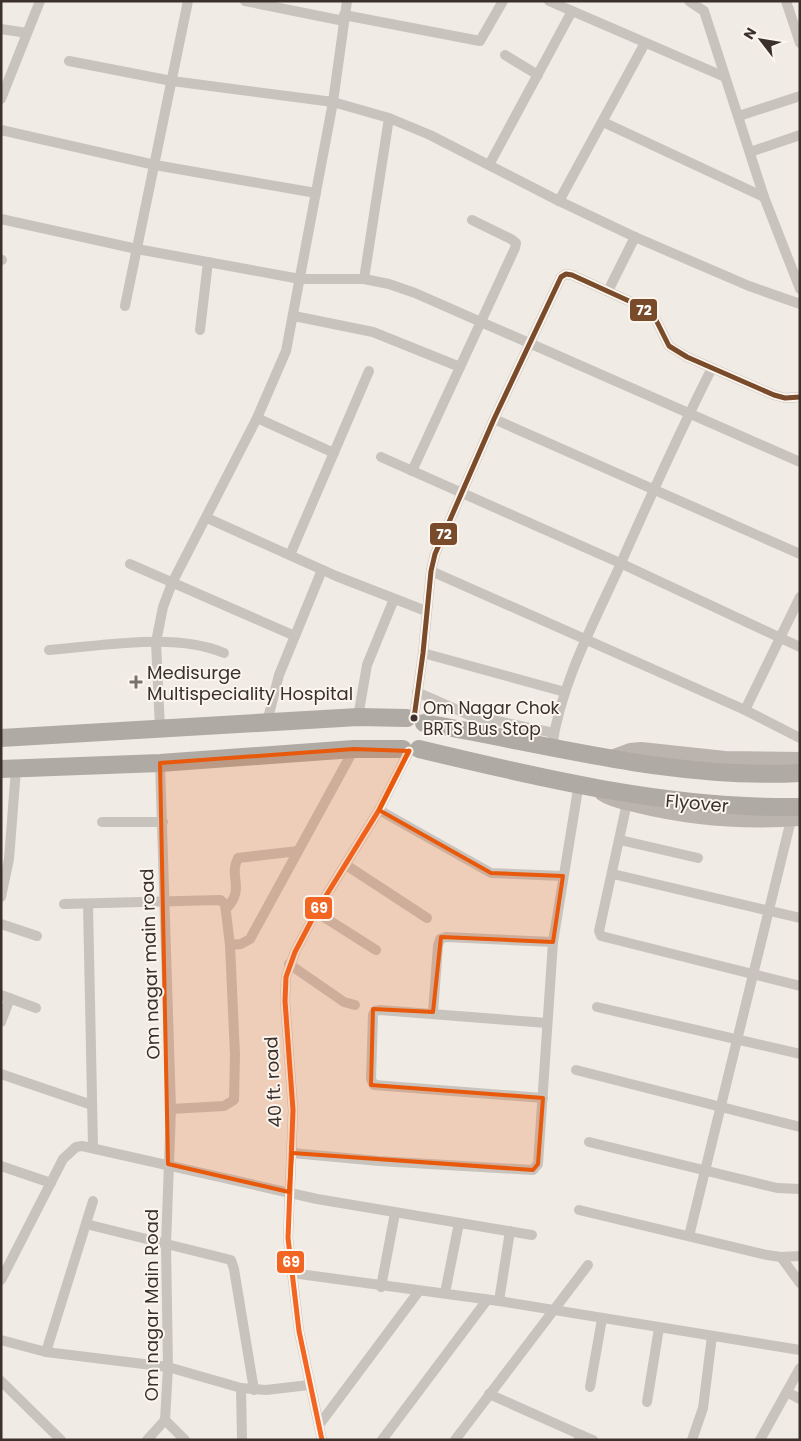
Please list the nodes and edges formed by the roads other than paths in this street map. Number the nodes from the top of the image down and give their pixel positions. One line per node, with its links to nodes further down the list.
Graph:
1 (40, 1): 13 (street)
2 (188, 1): 20 (street)
3 (245, 1): 11 (street)
4 (347, 1): 11 (street)
5 (503, 1): 11 (street)
6 (549, 1): 10 (street)
7 (689, 1): 9 (street)
8 (786, 1): 15 (street)
9 (701, 4): 19 (street)
10 (572, 11): 14 (street); 18 (street)
11 (344, 18): 23 (street)
12 (1, 29): 13 (street)
13 (27, 33): 22 (street)
14 (645, 43): 19 (street); 26 (street)
15 (800, 43)
16 (504, 55): 18 (street)
17 (69, 61): 20 (street)
18 (538, 75): 31 (street)
19 (725, 77): 24 (street)
20 (172, 81): 23 (street); 30 (street)
21 (800, 96): 24 (street)
22 (1, 99)
23 (333, 102): 25 (street); 32 (street)
24 (739, 116): 29 (street)
25 (389, 118): 31 (street); 41 (street)
26 (603, 122): 33 (street); 34 (street)
27 (1, 130): 30 (street)
28 (800, 135): 29 (street)
29 (750, 152): 33 (street)
30 (155, 165): 32 (street); 38 (street)
31 (489, 165): 34 (street)
32 (316, 193): 40 (street)
33 (764, 197): 42 (street)
34 (559, 201): 37 (street)
35 (1, 220): 38 (street)
36 (472, 220): 47 (street)
37 (635, 237): 43 (street); 44 (street)
38 (137, 250): 39 (street); 45 (street)
39 (208, 262): 40 (street); 48 (street)
40 (300, 279): 41 (street); 46 (street)
41 (364, 279): 47 (street)
42 (800, 289)
43 (608, 291): 49 (street); 51 (street)
44 (800, 304)
45 (125, 306)
46 (294, 316): 50 (street); 55 (street)
47 (481, 322): 49 (street); 50 (street)
48 (200, 330)
49 (529, 345): 54 (street); 56 (street)
50 (460, 367): 60 (street)
51 (712, 368): 53 (street); 54 (street)
52 (369, 371): 57 (street)
53 (800, 397)
54 (688, 414): 59 (street); 61 (street)
55 (257, 418): 57 (street); 63 (street)
56 (494, 419): 61 (street); 62 (street)
57 (334, 453): 65 (street)
58 (381, 457): 60 (street)
59 (800, 462)
60 (412, 471): 62 (street)
61 (653, 489): 64 (street); 66 (street)
62 (462, 493): 66 (street); 69 (street)
63 (207, 518): 65 (street); 70 (street)
64 (800, 554)
65 (290, 555): 68 (street)
66 (620, 563): 75 (street); 76 (street)
67 (130, 564): 70 (street)
68 (322, 570): 72 (street); 74 (street)
69 (431, 571): 73 (street); 76 (street)
70 (172, 583): 74 (street); 77 (street)
71 (800, 597): 75 (street)
72 (394, 599): 73 (street); 85 (street)
73 (426, 611): 81 (street)
74 (294, 636): 87 (street)
75 (780, 637): 78 (street); 84 (street)
76 (586, 640): 83 (street); 84 (street)
77 (156, 642): 79 (street); 80 (street); 88 (street)
78 (800, 646)
79 (49, 650)
80 (224, 653)
81 (423, 653): 82 (street); 83 (street)
82 (418, 692): 86 (street); 91 (street)
83 (565, 692): 91 (street)
84 (745, 710): 90 (street)
85 (358, 717): 86 (highway, Flyover); 87 (highway, Flyover)
86 (415, 720): 91 (highway, Flyover); 93 (highway); 93 (highway)
87 (267, 722): 88 (highway, Flyover)
88 (160, 729): 89 (highway, Flyover)
89 (1, 738)
90 (800, 738)
91 (553, 740): 94 (highway, Flyover)
92 (354, 749): 93 (highway, Flyover); 96 (highway, Flyover); 106 (street)
93 (411, 750): 99 (highway, Flyover); 101 (street, 40 ft. road)
94 (611, 757): 95 (main road); 98 (highway, Flyover)
95 (800, 759)
96 (160, 763): 97 (highway, Flyover); 104 (street, Om nagar main road)
97 (8, 769): 111 (street)
98 (800, 774)
99 (587, 785): 100 (main road); 102 (highway, Flyover); 110 (street)
100 (628, 803): 102 (main road); 105 (street)
101 (378, 810): 108 (street, 40 ft. road); 110 (street)
102 (797, 815): 117 (street)
103 (102, 822): 104 (street)
104 (163, 822): 113 (street, Om nagar main road)
105 (620, 840): 107 (street); 109 (street)
106 (298, 851): 116 (street); 124 (street)
107 (698, 858)
108 (346, 866): 118 (street, 40 ft. road); 119 (street)
109 (613, 874): 117 (street); 127 (street)
110 (563, 876): 123 (street)
111 (4, 877): 112 (street)
112 (1, 897)
113 (165, 902): 115 (street); 116 (street); 143 (street, Om nagar main road)
114 (64, 904): 115 (street)
115 (88, 904): 141 (street)
116 (226, 909): 124 (street)
117 (770, 910): 120 (street); 127 (street)
118 (316, 912): 125 (street); 126 (street, 40 ft. road)
119 (427, 918)
120 (800, 918)
121 (1, 924): 122 (street)
122 (37, 936)
123 (553, 942): 133 (street); 135 (street)
124 (230, 945): 143 (street)
125 (376, 950)
126 (289, 964): 130 (street); 147 (street, 40 ft. road)
127 (754, 975): 128 (street); 136 (street)
128 (800, 986)
129 (6, 997): 132 (street); 134 (street)
130 (355, 1005)
131 (597, 1007): 136 (street)
132 (36, 1008)
133 (433, 1012): 135 (street); 140 (street)
134 (1, 1022)
135 (547, 1023): 140 (street)
136 (738, 1040): 137 (street); 142 (street)
137 (800, 1054)
138 (576, 1070): 142 (street)
139 (1, 1074): 141 (street)
140 (543, 1098): 147 (street)
141 (92, 1105): 146 (street)
142 (721, 1107): 144 (street); 150 (street)
143 (171, 1109): 148 (street, Om nagar main road)
144 (800, 1127)
145 (589, 1142): 150 (street)
146 (93, 1147): 148 (street); 151 (street)
147 (292, 1153): 153 (street, 40 ft. road)
148 (168, 1164): 153 (street); 162 (street, Om nagar Main Road)
149 (1, 1166): 151 (street)
150 (706, 1169): 152 (street); 161 (street)
151 (51, 1183): 167 (street)
152 (800, 1189)
153 (289, 1192): 156 (street); 166 (street, 40 ft. road)
154 (93, 1201): 158 (street)
155 (580, 1210): 161 (street)
156 (395, 1213): 157 (street); 169 (street)
157 (459, 1223): 159 (street); 171 (street)
158 (86, 1224): 162 (street); 180 (street)
159 (510, 1231): 160 (street); 173 (street)
160 (532, 1235)
161 (689, 1236): 164 (street)
162 (166, 1244): 181 (street, Om nagar Main Road); 187 (street)
163 (800, 1256): 164 (street)
164 (780, 1257): 168 (street)
165 (588, 1265): 174 (street)
166 (292, 1274): 169 (street); 184 (street, 40 ft. road)
167 (1, 1280)
168 (800, 1283)
169 (381, 1287): 170 (street)
170 (419, 1292): 171 (street); 193 (street)
171 (445, 1293): 172 (street)
172 (487, 1300): 173 (street); 200 (street)
173 (499, 1301): 174 (street)
174 (554, 1310): 175 (street); 189 (street)
175 (602, 1319): 176 (street); 185 (street)
176 (659, 1328): 177 (street); 191 (street)
177 (712, 1336): 179 (street); 203 (street)
178 (1, 1340): 180 (street)
179 (800, 1350)
180 (46, 1352): 181 (street)
181 (168, 1367): 186 (street); 192 (street, Om nagar Main Road)
182 (800, 1368): 188 (street)
183 (1, 1381): 195 (street)
184 (309, 1385): 187 (street); 193 (street, 40 ft. road)
185 (590, 1387)
186 (241, 1388): 187 (street); 198 (street)
187 (254, 1390)
188 (787, 1392): 190 (street); 204 (street)
189 (490, 1394): 194 (street); 201 (street)
190 (800, 1399)
191 (647, 1402)
192 (165, 1420): 196 (street, Om nagar Main Road); 197 (street)
193 (321, 1433): 199 (street)
194 (580, 1437): 202 (street)
195 (61, 1440)
196 (147, 1440)
197 (185, 1440)
198 (242, 1440)
199 (330, 1440)
200 (382, 1440)
201 (455, 1440)
202 (592, 1440)
203 (692, 1440)
204 (760, 1440)

